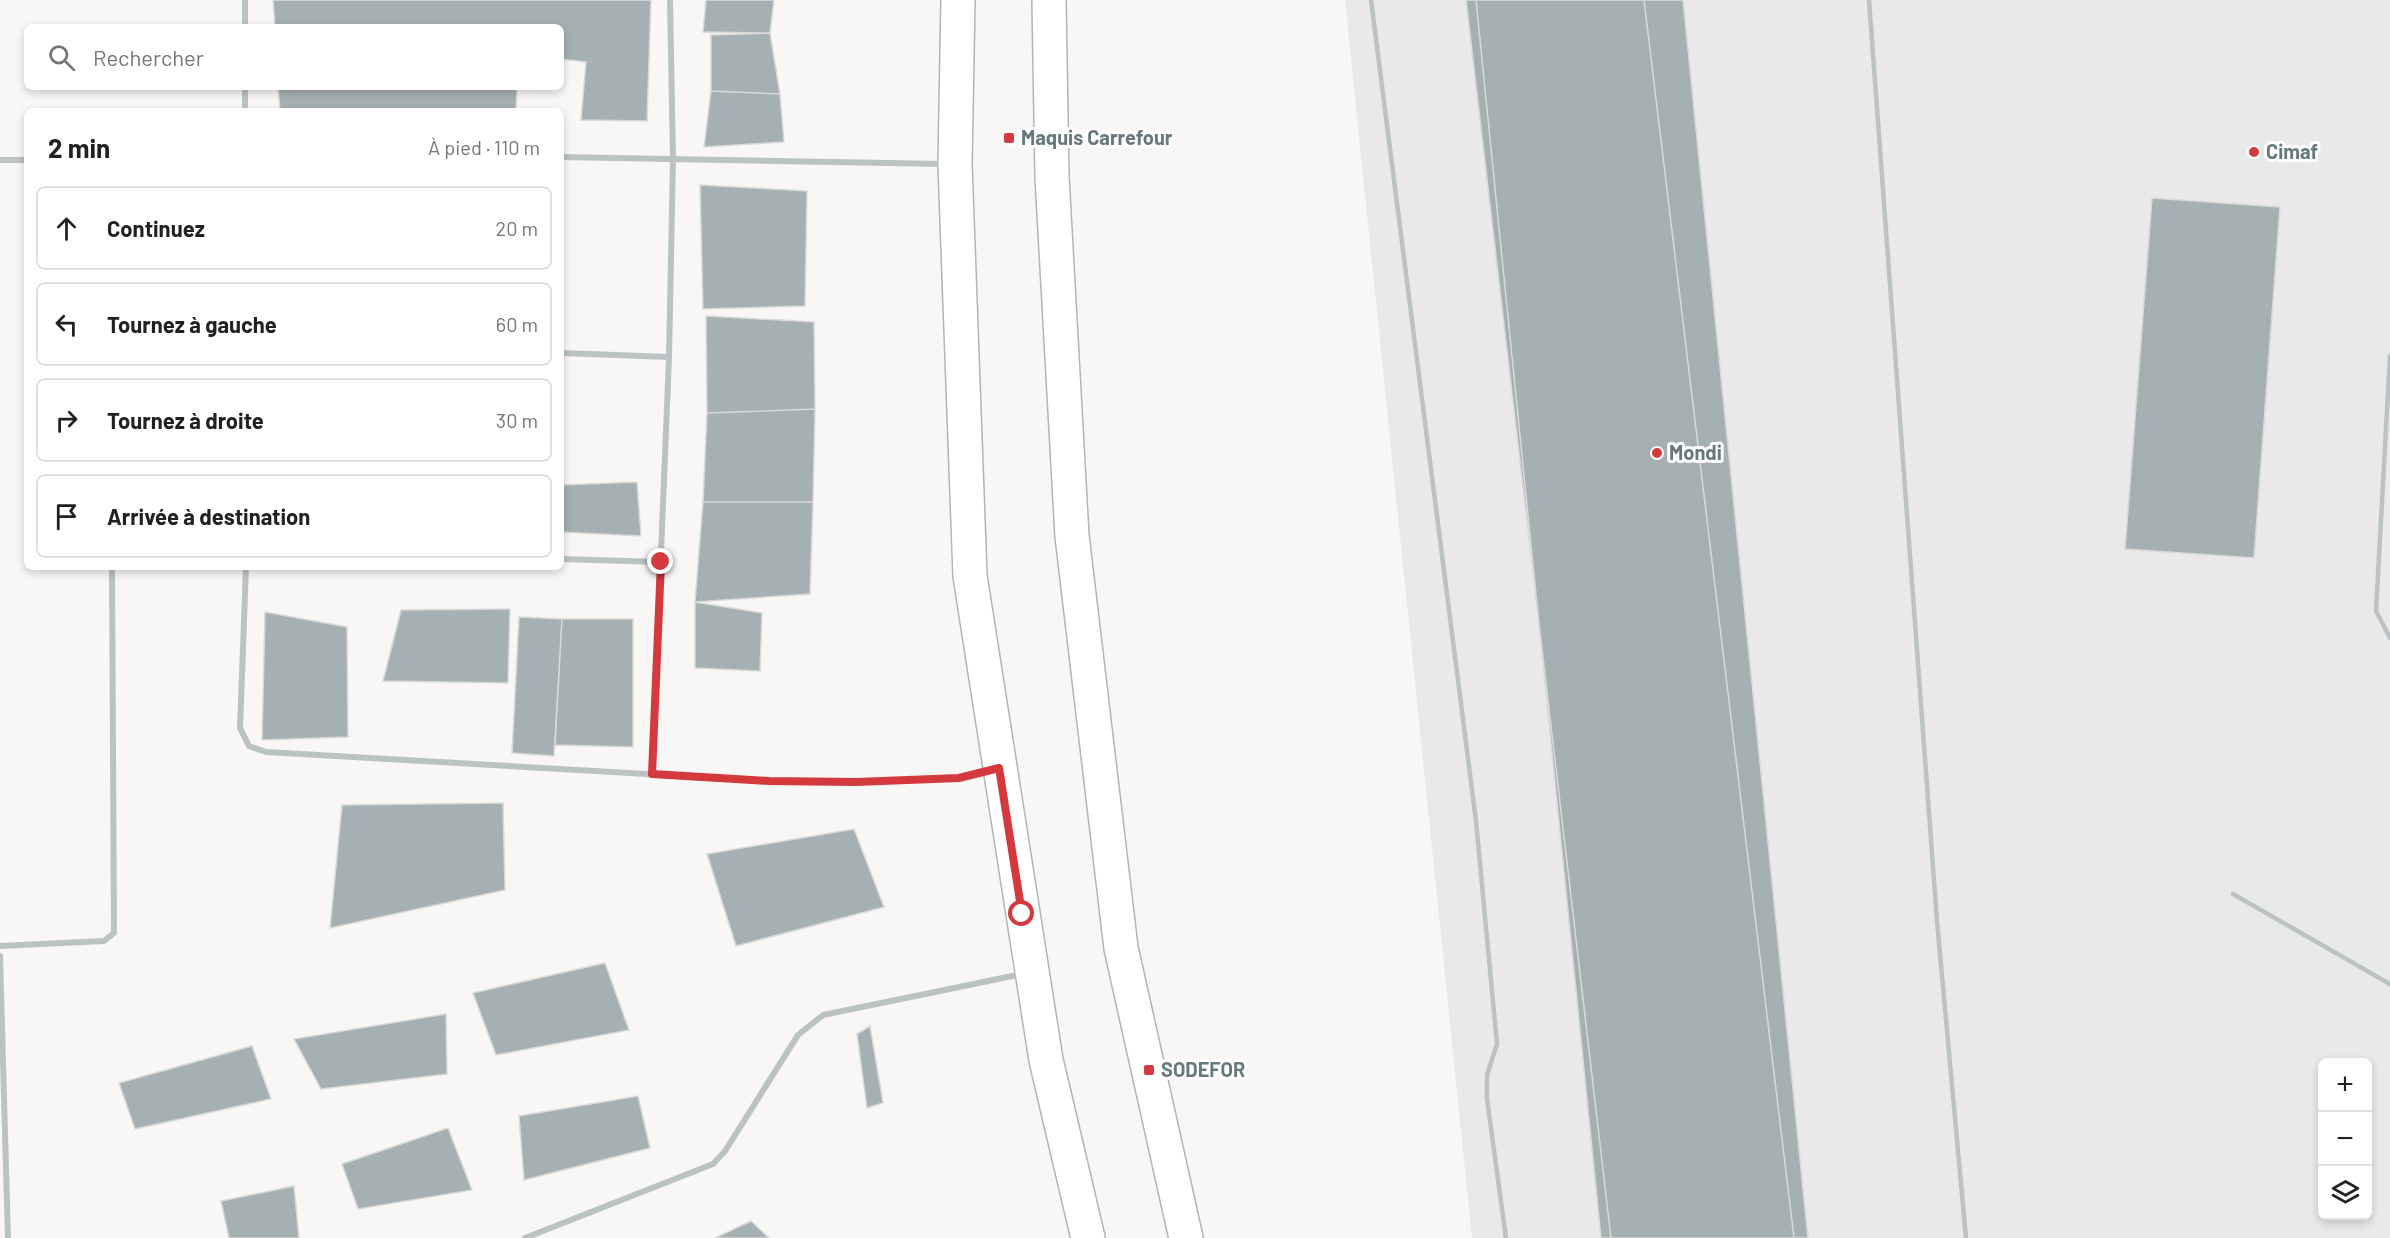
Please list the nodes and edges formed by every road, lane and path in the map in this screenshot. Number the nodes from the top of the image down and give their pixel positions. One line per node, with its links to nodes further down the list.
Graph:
1 (245, 0): 7 (street)
2 (670, 0): 11 (street)
3 (958, 0): 14 (main road)
4 (1049, 0): 33 (main road)
5 (1371, 0): 34 (lane)
6 (1869, 0): 35 (lane)
7 (245, 24)
8 (245, 90): 9 (street)
9 (245, 108)
10 (564, 157): 11 (street)
11 (674, 159): 14 (street); 17 (street)
12 (0, 160): 13 (street)
13 (24, 160)
14 (955, 164): 23 (main road)
15 (564, 353): 17 (street)
16 (2390, 356): 22 (lane)
17 (669, 357): 19 (street)
18 (564, 559): 19 (street)
19 (661, 562): 24 (street)
20 (112, 570): 26 (street)
21 (246, 570): 24 (street)
22 (2390, 638)
23 (999, 768): 24 (street); 28 (main road)
24 (652, 774)
25 (2233, 894): 29 (lane)
26 (0, 946)
27 (0, 956): 30 (street)
28 (1031, 972): 31 (street); 32 (main road)
29 (2390, 984)
30 (8, 1238)
31 (525, 1238)
32 (1088, 1238)
33 (1186, 1238)
34 (1506, 1238)
35 (1966, 1238)

